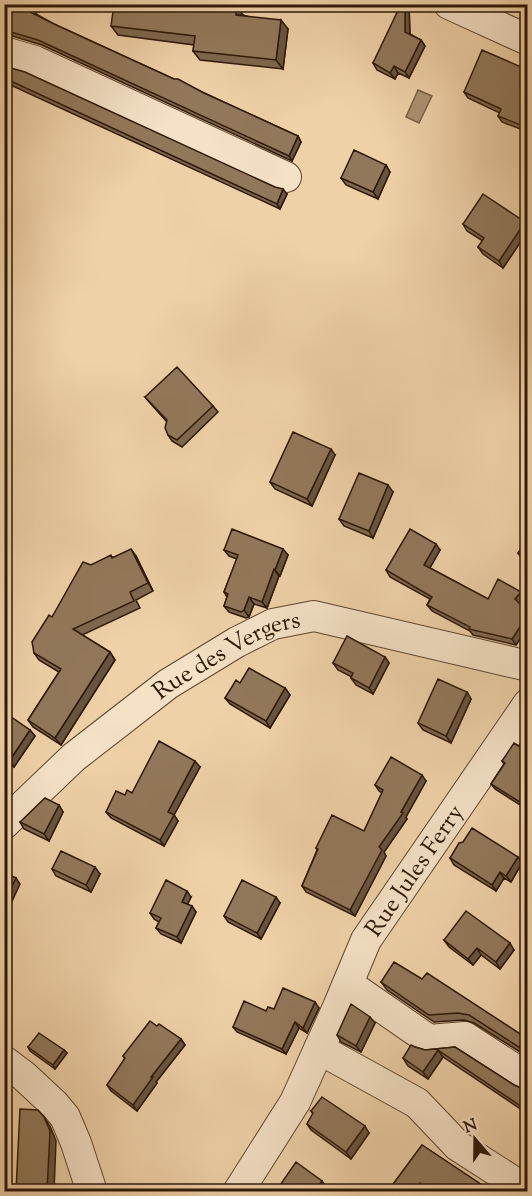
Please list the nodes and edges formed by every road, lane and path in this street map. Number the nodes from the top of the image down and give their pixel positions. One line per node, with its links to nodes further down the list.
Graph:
1 (449, 4): 2 (street)
2 (528, 40)
3 (4, 52): 4 (street)
4 (286, 177)
5 (528, 667): 7 (street, Rue des Vergers)
6 (528, 704): 8 (street, Rue Jules Ferry)
7 (4, 824)
8 (348, 984): 9 (street, Rue Jules Ferry); 11 (street)
9 (319, 1048): 13 (street, Rue Jules Ferry); 14 (street)
10 (4, 1061): 12 (street)
11 (528, 1077)
12 (92, 1191)
13 (238, 1191)
14 (528, 1191)

